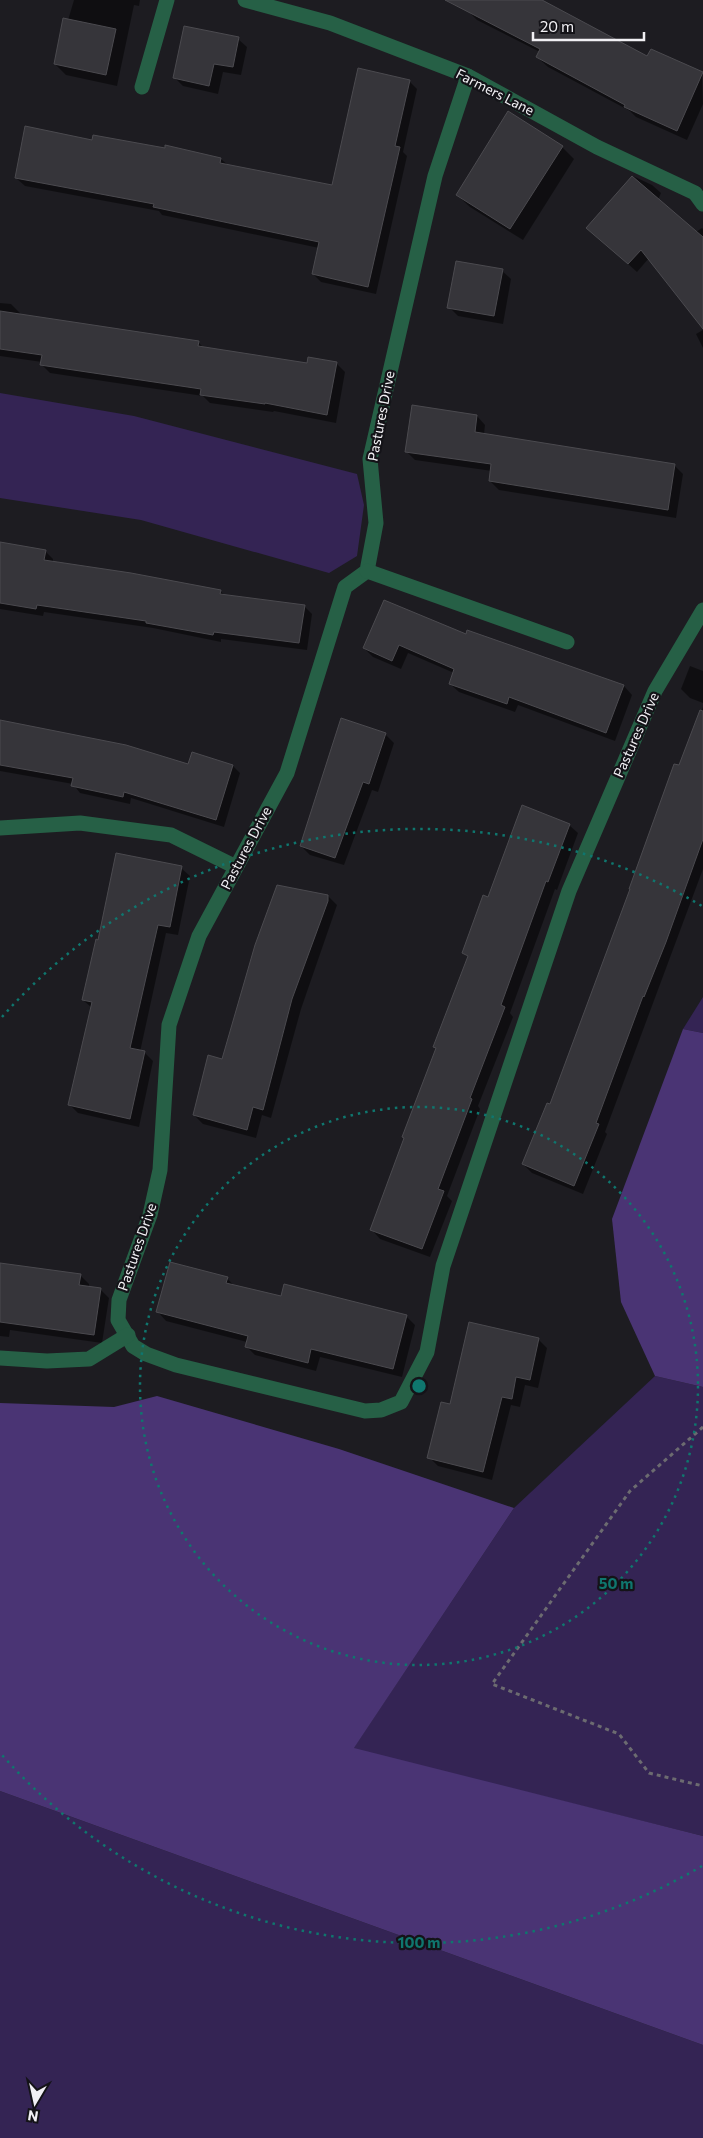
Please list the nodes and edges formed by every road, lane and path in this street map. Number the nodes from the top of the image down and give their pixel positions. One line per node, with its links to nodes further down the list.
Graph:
1 (167, 0): 4 (street)
2 (245, 0): 3 (street, Farmers Lane)
3 (468, 76): 5 (street, Farmers Lane); 6 (street, Pastures Drive)
4 (142, 87)
5 (703, 204)
6 (367, 570): 8 (street); 10 (street, Pastures Drive)
7 (703, 610): 11 (street, Pastures Drive)
8 (567, 642)
9 (0, 828): 10 (street)
10 (236, 867): 11 (street, Pastures Drive)
11 (128, 1335): 12 (street)
12 (0, 1358)
13 (703, 1427): 14 (path)
14 (703, 1786)

